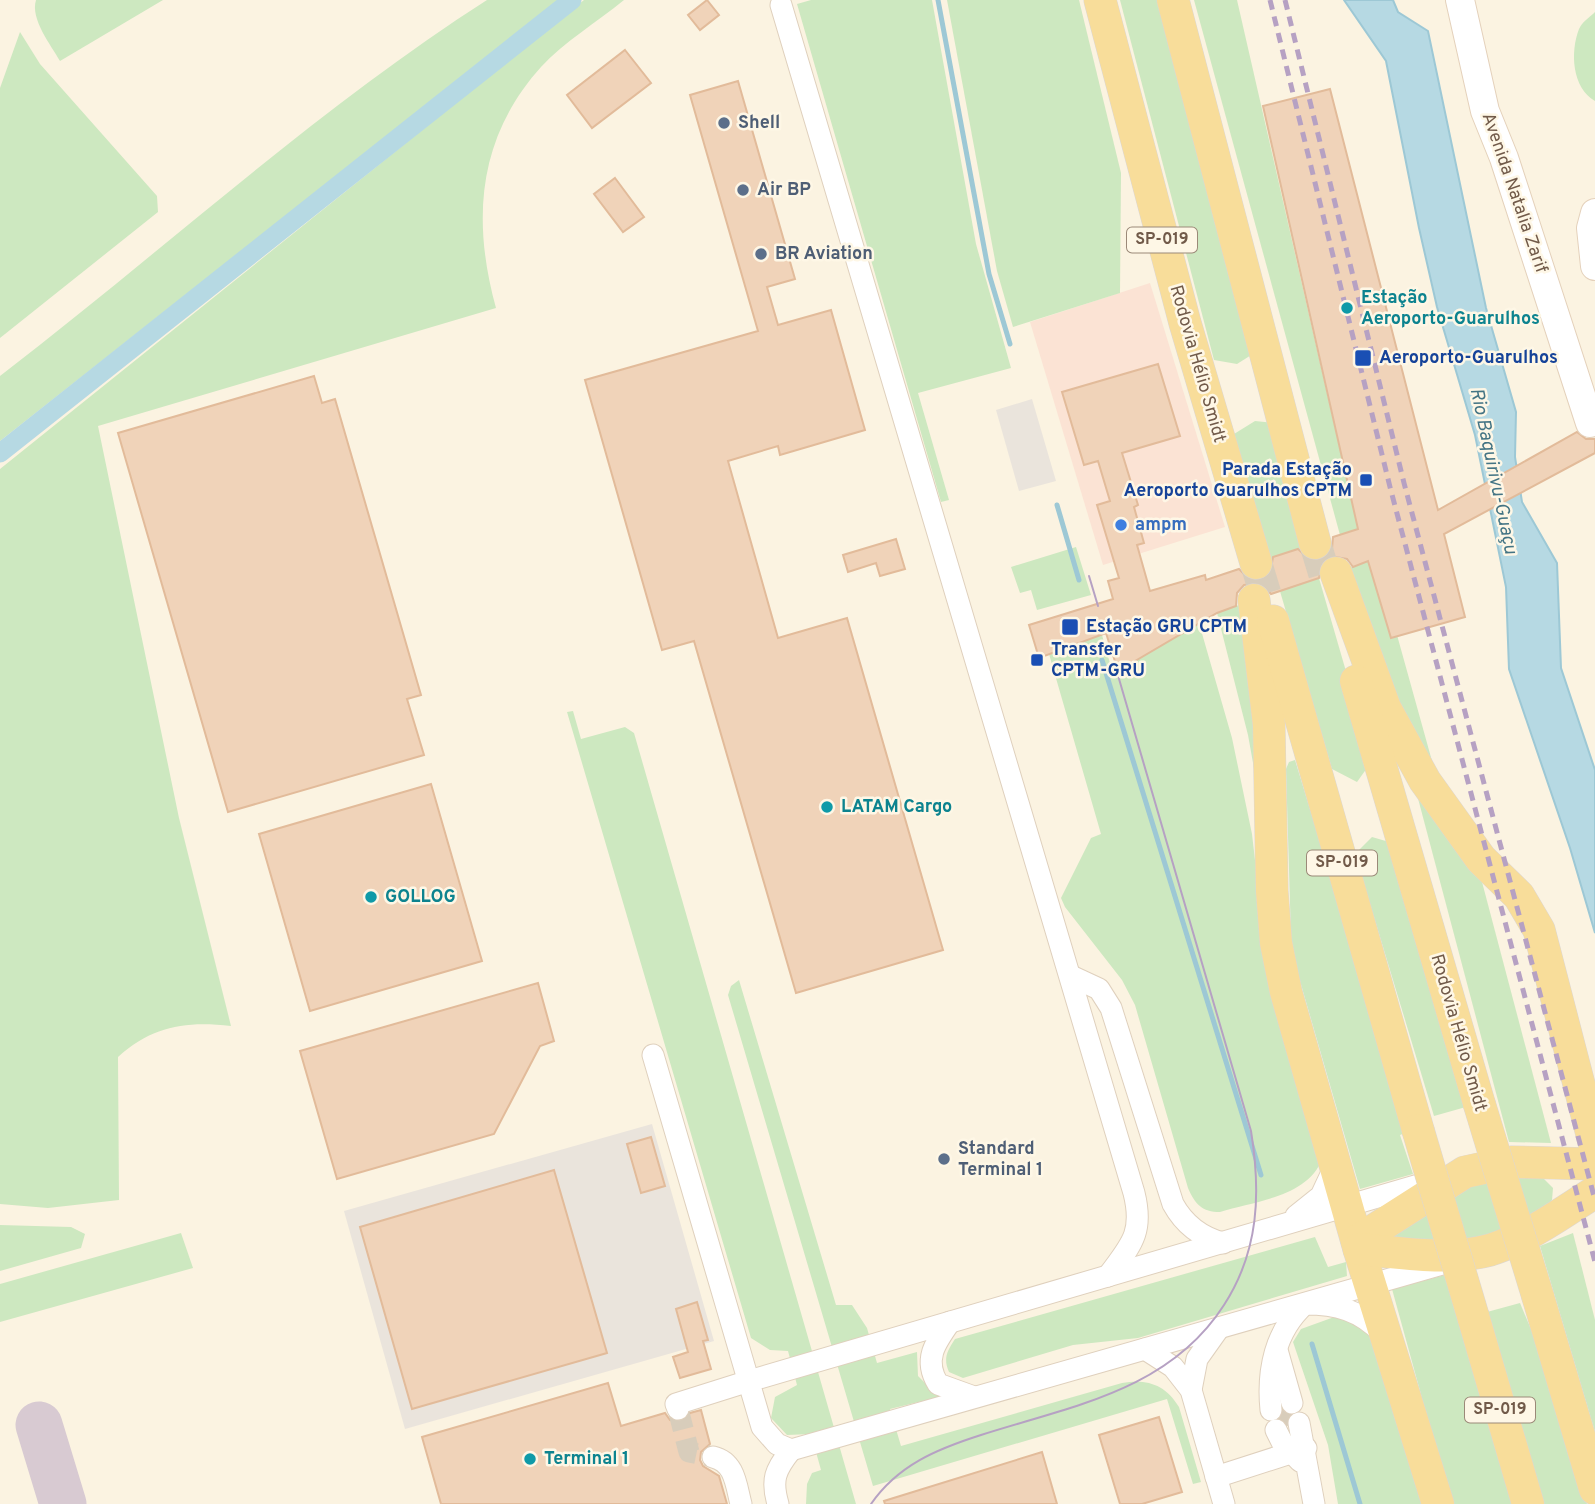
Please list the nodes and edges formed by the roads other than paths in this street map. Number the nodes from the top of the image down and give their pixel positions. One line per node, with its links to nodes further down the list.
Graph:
1 (1100, 0): 9 (main road, Rodovia Hélio Smidt / SP-019)
2 (1173, 0): 8 (main road)
3 (1460, 0): 7 (main road, Avenida Natalia Zarif)
4 (781, 5): 10 (street)
5 (1595, 213): 6 (main road)
6 (1595, 266)
7 (1590, 423)
8 (1320, 542)
9 (1250, 565)
10 (1071, 976): 19 (street); 22 (street)
11 (653, 1055): 29 (street)
12 (1595, 1146): 37 (main road, Rodovia Hélio Smidt, bridge)
13 (1595, 1164): 15 (main road)
14 (1335, 1166): 17 (main road); 18 (street); 43 (main road, SP-019, bridge)
15 (1465, 1172): 17 (street); 20 (main road)
16 (1595, 1192): 21 (main road)
17 (1346, 1205): 18 (street); 20 (main road)
18 (1279, 1226): 19 (street)
19 (1223, 1243): 22 (street)
20 (1358, 1245): 21 (main road); 23 (main road)
21 (1489, 1250): 23 (street)
22 (1108, 1276): 25 (street)
23 (1370, 1286): 24 (street); 27 (main road)
24 (1305, 1304): 26 (street); 27 (street); 34 (street)
25 (950, 1322): 29 (street); 31 (street)
26 (1219, 1328): 28 (street); 30 (street)
27 (1385, 1335): 42 (main road)
28 (1145, 1349): 30 (street); 31 (street)
29 (749, 1381): 32 (street); 33 (street)
30 (1191, 1390): 36 (street)
31 (974, 1397): 33 (street)
32 (677, 1406)
33 (797, 1449): 39 (street)
34 (1298, 1450): 36 (street); 41 (street)
35 (713, 1457): 38 (street)
36 (1216, 1477): 40 (street)
37 (1595, 1489)
38 (741, 1504)
39 (778, 1504)
40 (1224, 1504)
41 (1314, 1504)
42 (1438, 1504)
43 (1528, 1504)

